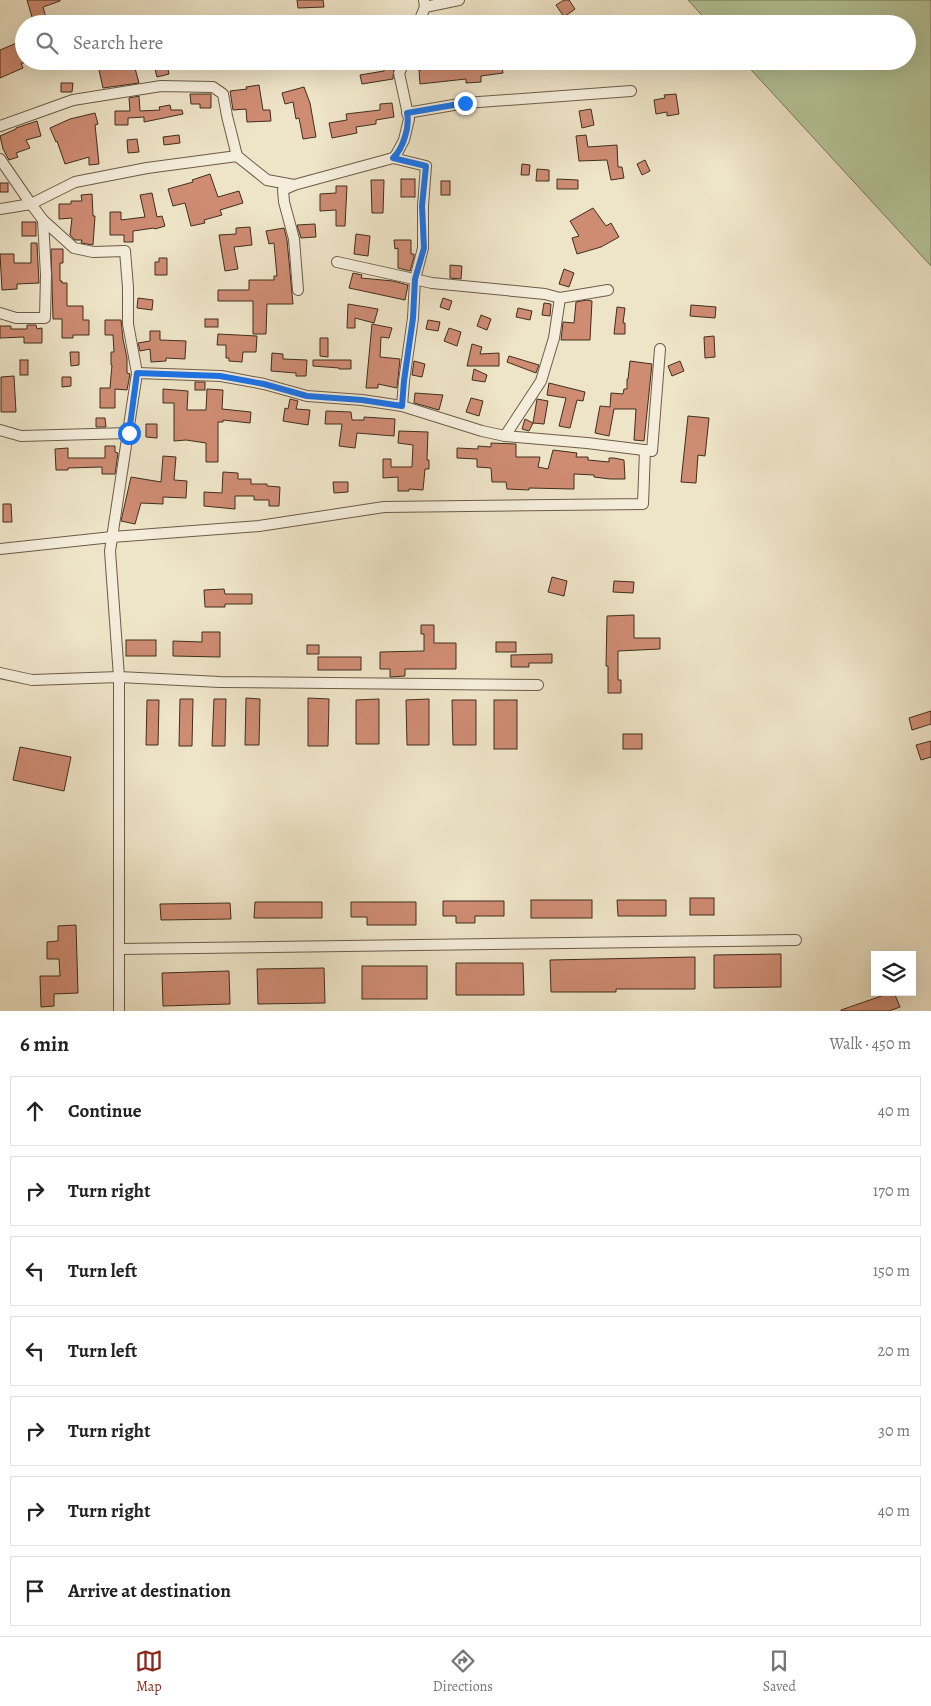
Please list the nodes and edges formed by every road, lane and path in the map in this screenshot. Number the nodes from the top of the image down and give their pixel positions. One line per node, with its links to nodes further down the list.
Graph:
1 (458, 0): 2 (street)
2 (424, 4)
3 (401, 70): 5 (street)
4 (631, 91): 5 (street)
5 (407, 113): 8 (street)
6 (0, 126): 7 (street)
7 (237, 156): 10 (street); 11 (street)
8 (393, 158): 10 (street); 15 (street)
9 (0, 159): 11 (street)
10 (294, 185): 16 (street)
11 (31, 204): 12 (street); 13 (street)
12 (0, 209)
13 (43, 220): 19 (street); 21 (street)
14 (337, 262): 15 (street)
15 (415, 279): 18 (street); 22 (street)
16 (298, 290)
17 (608, 290): 18 (street)
18 (560, 298): 25 (street)
19 (0, 313)
20 (660, 349): 26 (street)
21 (137, 373): 22 (street); 24 (street)
22 (402, 406): 25 (street)
23 (0, 430): 24 (street)
24 (129, 433): 27 (street)
25 (505, 436): 26 (street)
26 (645, 450): 27 (street)
27 (112, 537): 28 (street); 30 (street)
28 (0, 549)
29 (0, 673): 30 (street)
30 (119, 677): 31 (street); 33 (street)
31 (538, 685)
32 (796, 940): 33 (street)
33 (119, 950): 34 (street)
34 (119, 1011)

